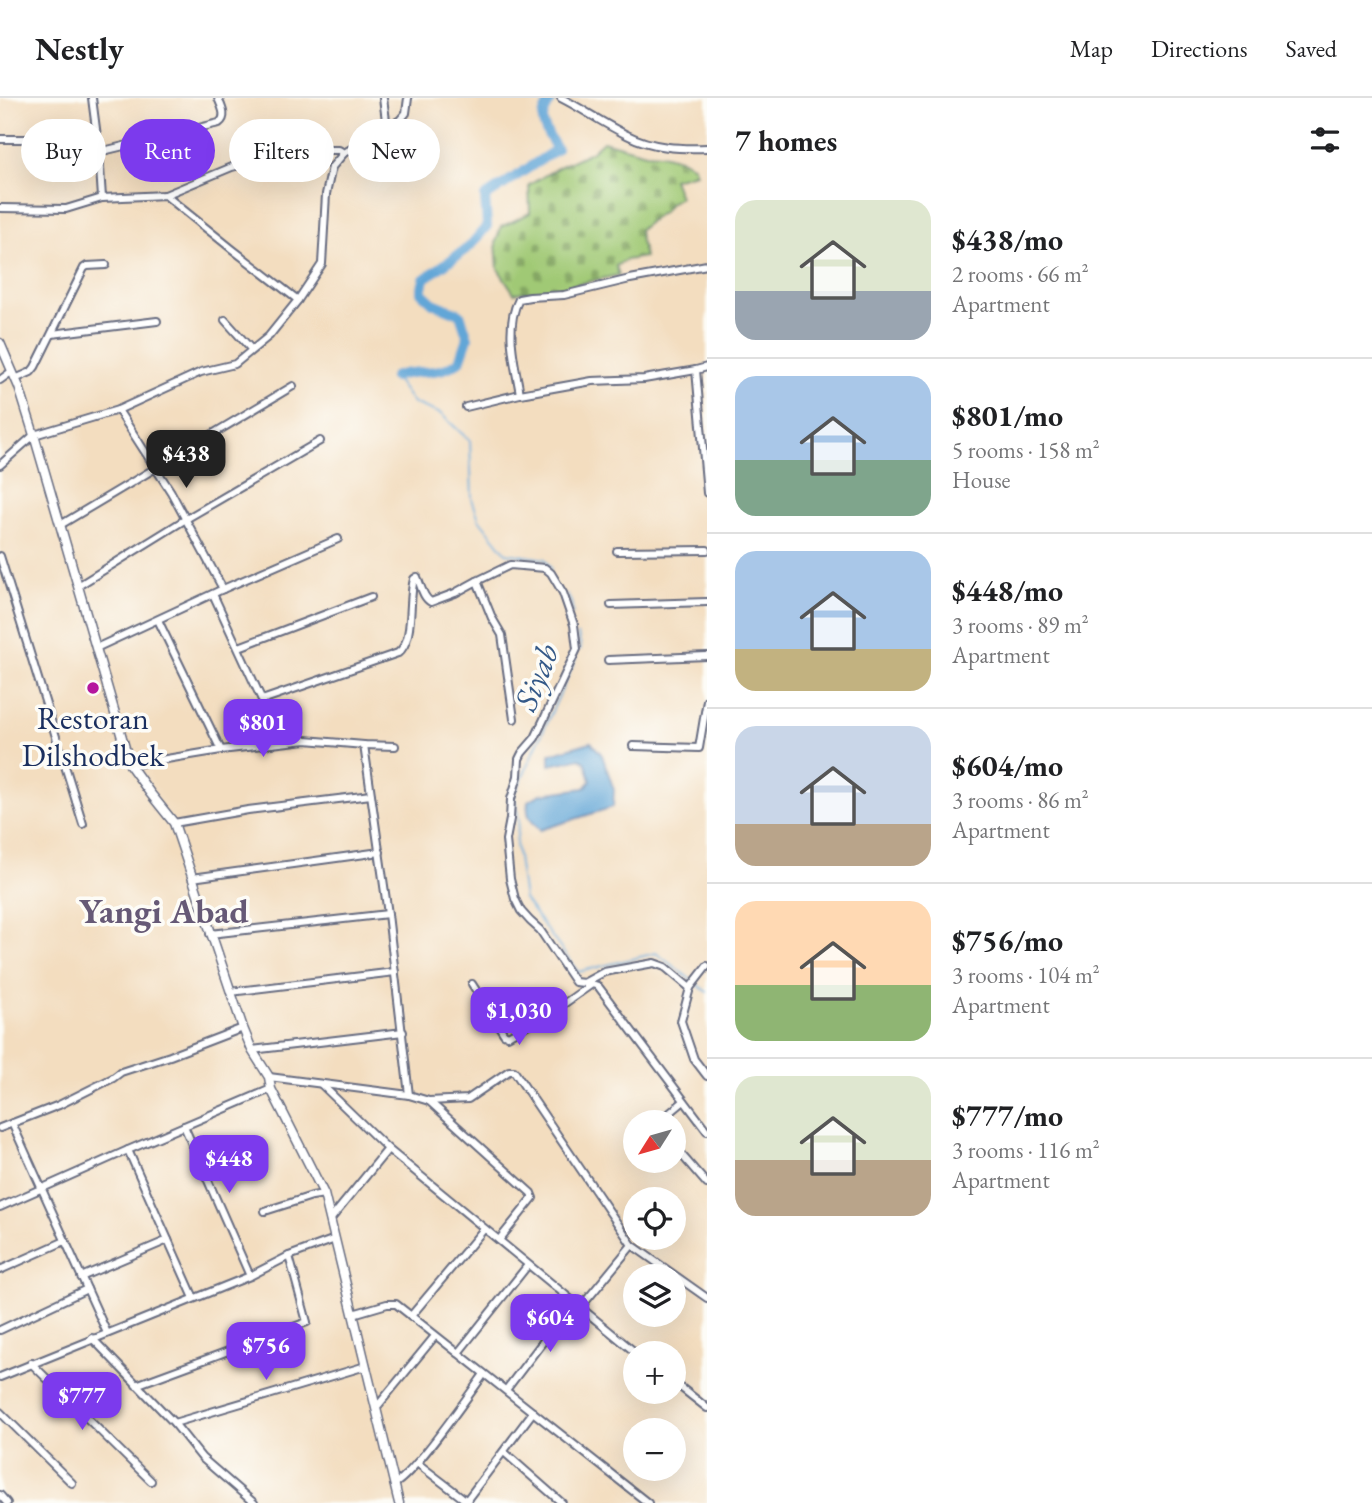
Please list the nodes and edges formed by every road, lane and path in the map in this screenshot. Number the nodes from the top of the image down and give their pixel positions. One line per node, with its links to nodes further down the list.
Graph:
1 (92, 98): 6 (street)
2 (218, 98): 12 (street)
3 (383, 98): 7 (street)
4 (408, 98): 8 (street)
5 (561, 98): 11 (street)
6 (95, 119)
7 (386, 119)
8 (401, 119)
9 (0, 139): 10 (street)
10 (21, 139)
11 (707, 148)
12 (106, 150)
13 (348, 151): 14 (street)
14 (344, 153): 16 (street); 21 (street)
15 (101, 182): 17 (street)
16 (165, 195): 17 (street); 21 (street)
17 (102, 198): 18 (street)
18 (0, 208)
19 (106, 265): 24 (street)
20 (707, 265): 32 (street)
21 (298, 300): 26 (street)
22 (225, 320): 26 (street)
23 (157, 321): 24 (street)
24 (52, 334): 29 (street)
25 (0, 343): 29 (street)
26 (251, 349): 34 (street)
27 (707, 367): 28 (street)
28 (696, 370): 32 (street); 39 (street)
29 (13, 376): 30 (street); 35 (street)
30 (0, 380)
31 (293, 386): 38 (street)
32 (520, 394): 33 (street)
33 (466, 407)
34 (118, 410): 35 (street); 38 (street)
35 (34, 435): 37 (street); 41 (street)
36 (320, 441): 40 (street)
37 (0, 465)
38 (156, 469): 40 (street); 41 (street)
39 (707, 493)
40 (186, 519): 47 (street); 48 (street)
41 (62, 524): 47 (street)
42 (338, 539): 48 (street)
43 (707, 550): 44 (street)
44 (617, 551)
45 (0, 556): 69 (street)
46 (477, 581): 59 (street); 61 (street); 77 (street)
47 (78, 586): 55 (street)
48 (223, 589): 49 (street)
49 (213, 594): 53 (street); 54 (street)
50 (371, 597): 54 (street)
51 (707, 602): 52 (street)
52 (611, 605)
53 (158, 620): 55 (street); 65 (street)
54 (239, 647): 59 (street)
55 (96, 648): 66 (street)
56 (707, 656): 57 (street)
57 (608, 660)
58 (707, 699): 64 (street)
59 (262, 700): 60 (street)
60 (268, 713)
61 (514, 719)
62 (364, 746): 63 (street); 65 (street); 67 (street)
63 (395, 746)
64 (633, 746)
65 (221, 750): 66 (street)
66 (130, 765): 68 (street)
67 (371, 795): 68 (street); 70 (street)
68 (174, 823): 71 (street)
69 (83, 824)
70 (380, 852): 71 (street); 72 (street)
71 (192, 877): 73 (street)
72 (388, 914): 73 (street); 75 (street)
73 (210, 934): 79 (street)
74 (707, 966): 78 (street)
75 (395, 972): 79 (street); 81 (street)
76 (472, 984): 77 (street)
77 (582, 986): 78 (street); 89 (street)
78 (691, 988): 83 (street)
79 (230, 992): 80 (street)
80 (243, 1028): 82 (street); 91 (street)
81 (403, 1032): 82 (street); 87 (street)
82 (252, 1050): 84 (street)
83 (707, 1076)
84 (269, 1077): 85 (street); 86 (street)
85 (321, 1084): 87 (street); 95 (street)
86 (271, 1089): 92 (street); 100 (street)
87 (409, 1095): 88 (street)
88 (429, 1101): 105 (street); 108 (street)
89 (684, 1101): 90 (street); 94 (street)
90 (673, 1110)
91 (12, 1124): 93 (street); 99 (street)
92 (184, 1126): 96 (street); 115 (street)
93 (0, 1128)
94 (707, 1131)
95 (388, 1149): 103 (street); 104 (street)
96 (128, 1150): 99 (street); 107 (street)
97 (686, 1160): 98 (street)
98 (707, 1184)
99 (41, 1189): 101 (street); 109 (street)
100 (324, 1194): 102 (street); 103 (street)
101 (0, 1207)
102 (265, 1211)
103 (330, 1220): 106 (street)
104 (484, 1229): 108 (street); 122 (street)
105 (623, 1232)
106 (335, 1239): 112 (street); 121 (street)
107 (168, 1240): 116 (street); 118 (street)
108 (499, 1240): 113 (street)
109 (65, 1241): 114 (street); 116 (street)
110 (627, 1250): 120 (street)
111 (639, 1250): 119 (street)
112 (289, 1256): 115 (street); 133 (street)
113 (528, 1265): 120 (street); 128 (street)
114 (0, 1270)
115 (250, 1276): 118 (street)
116 (81, 1277): 117 (street)
117 (87, 1289): 123 (street); 124 (street)
118 (194, 1298): 124 (street)
119 (707, 1298)
120 (578, 1304): 127 (street); 134 (street)
121 (354, 1314): 122 (street); 130 (street)
122 (411, 1316): 125 (street)
123 (0, 1330)
124 (107, 1332): 126 (street)
125 (435, 1336): 128 (street); 136 (street)
126 (92, 1338): 129 (street); 133 (street)
127 (623, 1342)
128 (457, 1353): 131 (street)
129 (32, 1363): 132 (street); 143 (street)
130 (366, 1366): 136 (street); 140 (street)
131 (484, 1374): 134 (street); 142 (street)
132 (0, 1377)
133 (136, 1385): 140 (street)
134 (506, 1390): 139 (street)
135 (686, 1391): 137 (street)
136 (376, 1408): 145 (street)
137 (707, 1408)
138 (0, 1412): 144 (street)
139 (533, 1412): 141 (street); 152 (street)
140 (174, 1423): 149 (street)
141 (504, 1452): 147 (street); 151 (street)
142 (417, 1463): 145 (street); 147 (street)
143 (151, 1481)
144 (72, 1483)
145 (394, 1484): 150 (street)
146 (0, 1495): 148 (street)
147 (468, 1502)
148 (7, 1503)
149 (254, 1503)
150 (398, 1503)
151 (562, 1503)
152 (649, 1503)

